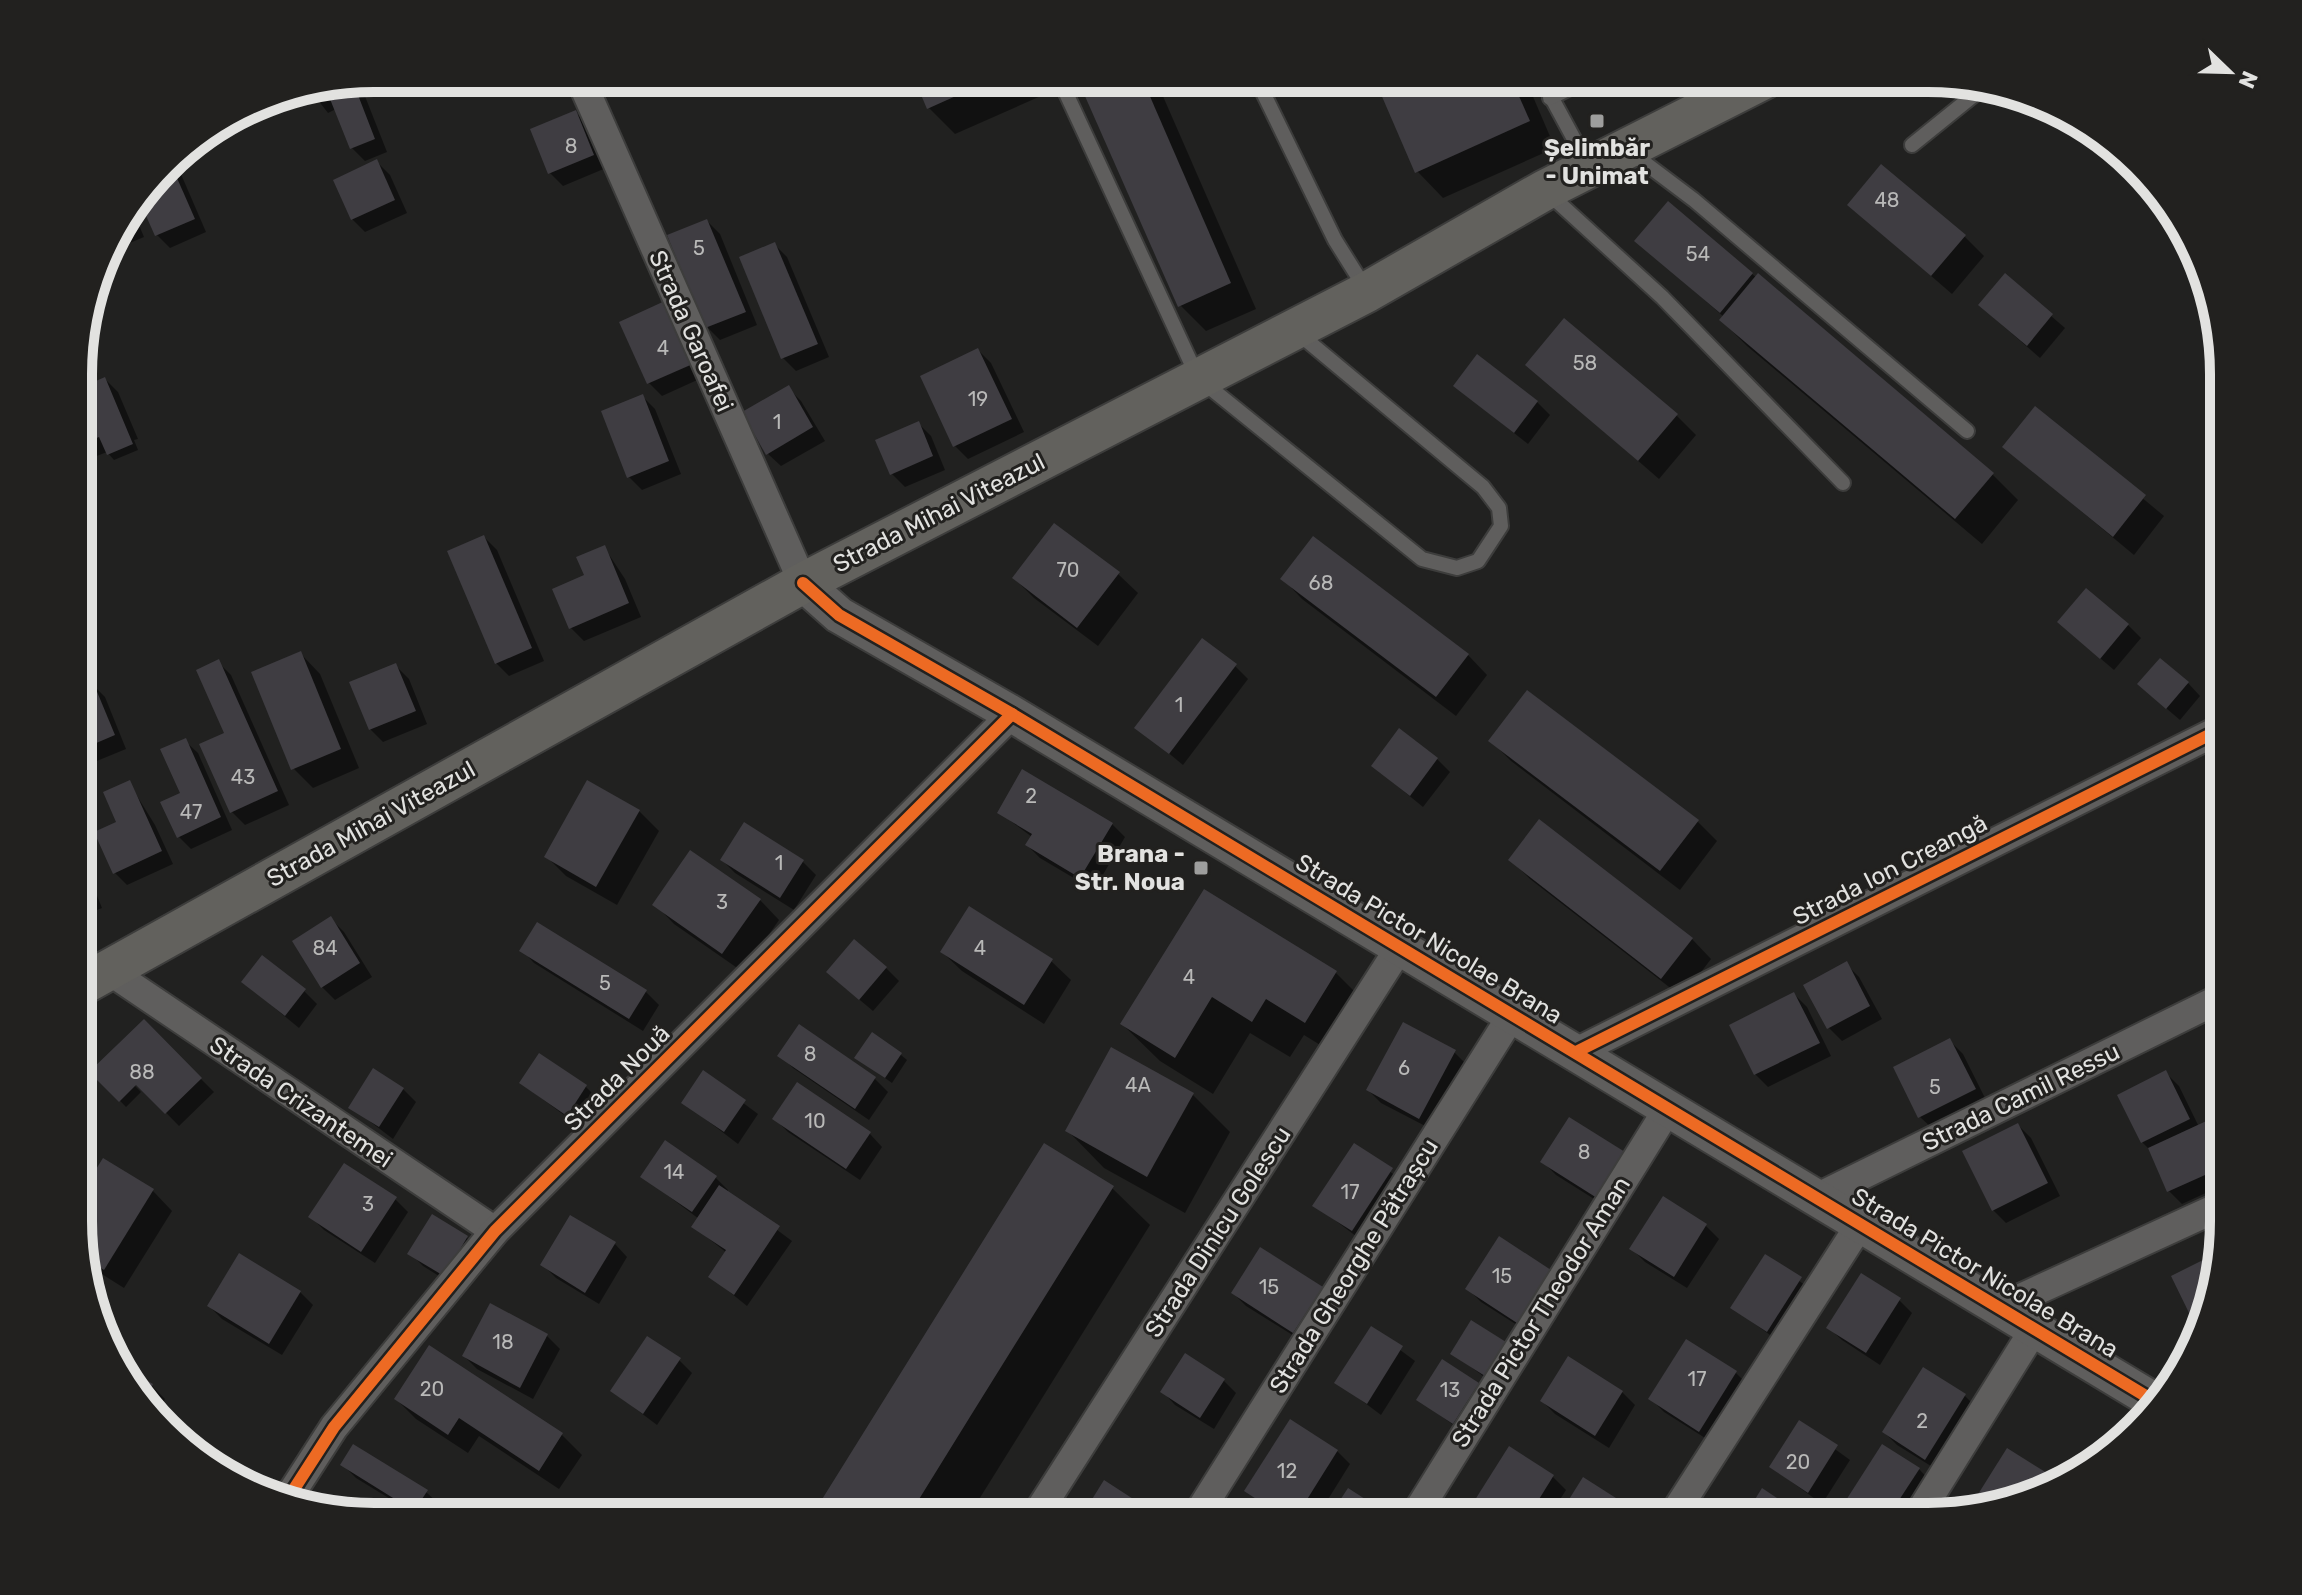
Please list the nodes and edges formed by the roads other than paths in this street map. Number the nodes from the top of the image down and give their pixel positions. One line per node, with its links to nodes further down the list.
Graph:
1 (586, 92): 18 (street, Strada Garoafei)
2 (1066, 92): 15 (lane)
3 (1263, 93): 13 (lane)
4 (1548, 93): 8 (lane)
5 (1560, 93): 8 (lane)
6 (1737, 93): 10 (main road, Strada Mihai Viteazul)
7 (1973, 95): 9 (lane)
8 (1550, 98): 11 (lane)
9 (1912, 145)
10 (1628, 150): 11 (main road, Strada Mihai Viteazul); 16 (lane)
11 (1590, 169): 12 (main road, Strada Mihai Viteazul)
12 (1545, 190): 13 (main road, Strada Mihai Viteazul); 17 (lane)
13 (1367, 292): 14 (main road, Strada Mihai Viteazul)
14 (1293, 329): 15 (main road, Strada Mihai Viteazul); 15 (lane)
15 (1198, 378): 18 (main road, Strada Mihai Viteazul)
16 (1967, 431)
17 (1843, 483)
18 (803, 583): 19 (street, Strada Pictor Nicolae Brana); 22 (main road, Strada Mihai Viteazul)
19 (1012, 714): 21 (street, Strada Pictor Nicolae Brana); 30 (street, Strada Nouă)
20 (2209, 735): 25 (street, Strada Ion Creangă)
21 (1400, 947): 24 (street, Strada Pictor Nicolae Brana); 35 (street, Strada Dinicu Golescu)
22 (94, 978): 30 (street, Strada Crizantemei)
23 (2210, 1004): 27 (street, Strada Camil Ressu)
24 (1512, 1015): 25 (street, Strada Pictor Nicolae Brana); 36 (street, Strada Gheorghe Pătrașcu)
25 (1576, 1052): 26 (street, Strada Pictor Nicolae Brana)
26 (1669, 1107): 27 (street, Strada Pictor Nicolae Brana); 37 (street, Strada Pictor Theodor Aman)
27 (1818, 1197): 29 (street, Strada Pictor Nicolae Brana)
28 (2210, 1211): 31 (street)
29 (1861, 1223): 31 (street, Strada Pictor Nicolae Brana); 38 (street)
30 (495, 1231): 34 (street, Strada Nouă)
31 (2001, 1307): 32 (street, Strada Pictor Nicolae Brana)
32 (2035, 1328): 33 (street, Strada Pictor Nicolae Brana); 39 (street)
33 (2148, 1397)
34 (293, 1491)
35 (1044, 1502)
36 (1205, 1503)
37 (1423, 1503)
38 (1681, 1503)
39 (1926, 1503)

